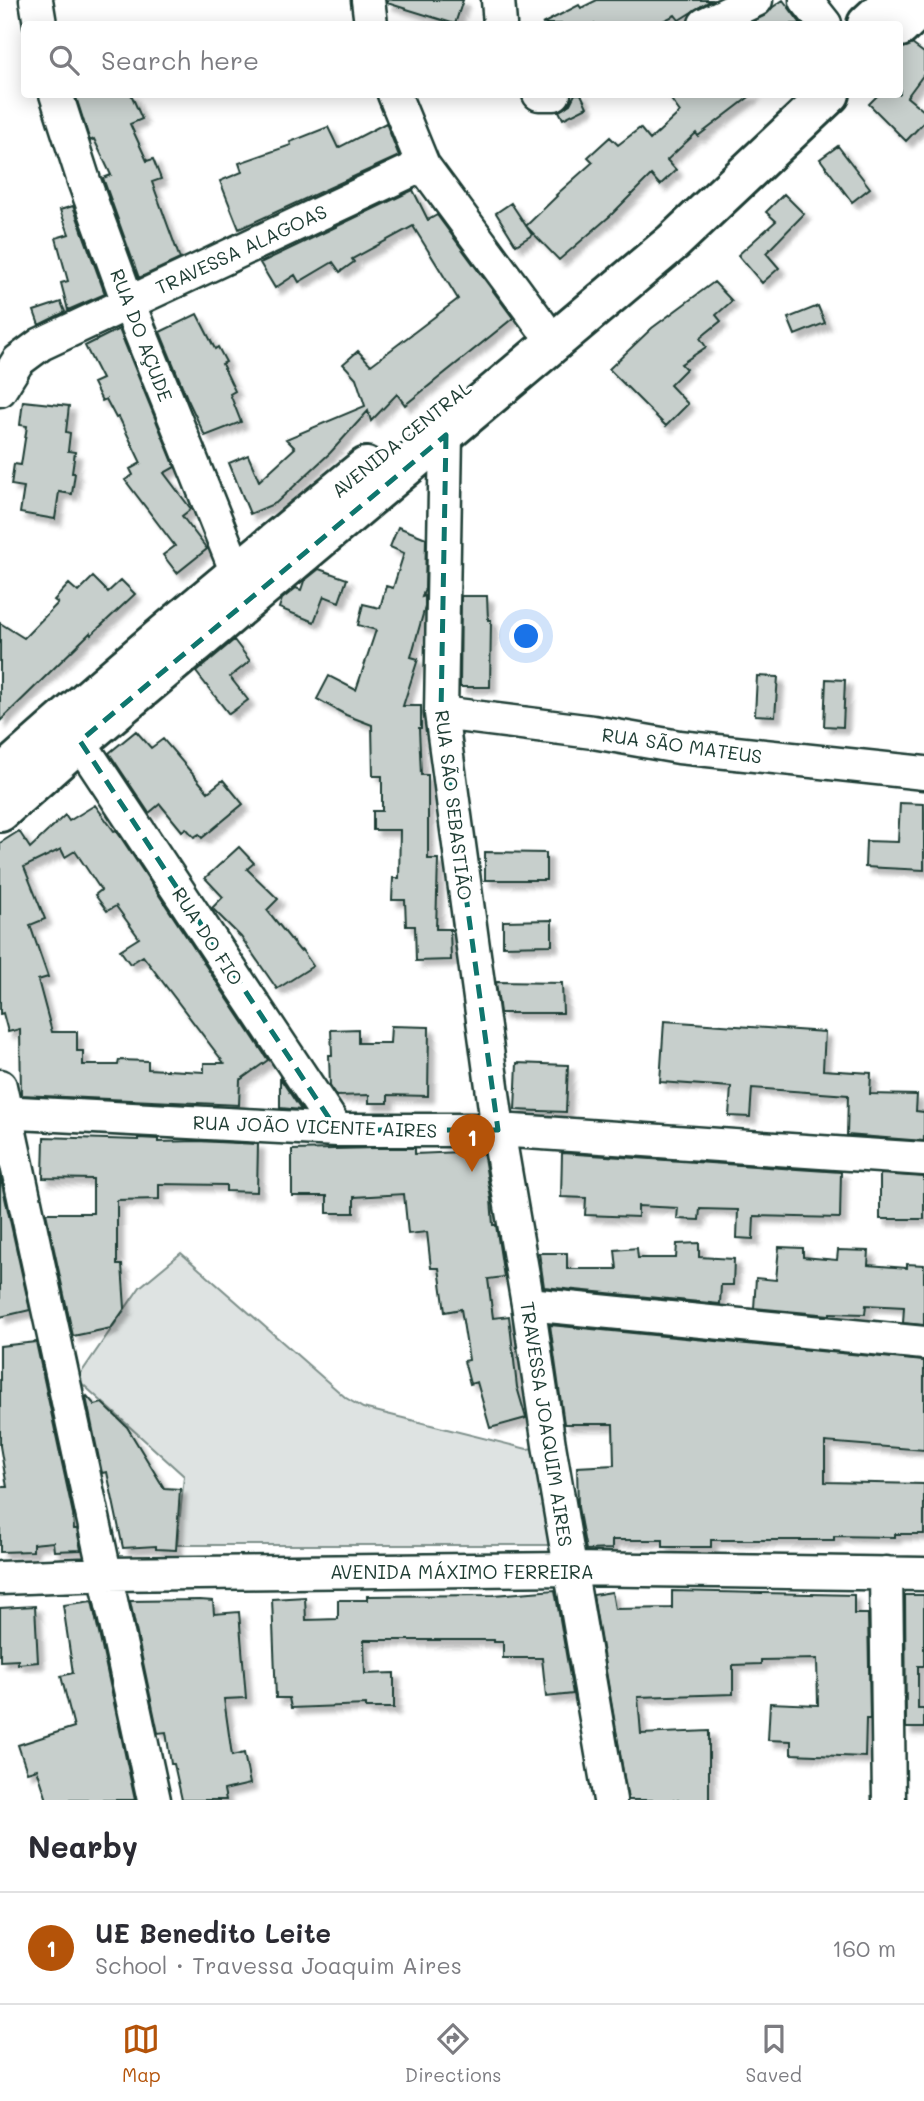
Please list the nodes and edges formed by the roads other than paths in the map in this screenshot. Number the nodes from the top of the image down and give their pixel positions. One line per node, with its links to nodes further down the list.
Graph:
1 (36, 0): 8 (street)
2 (368, 0): 9 (street)
3 (498, 0): 10 (street)
4 (757, 0): 11 (street)
5 (806, 0): 12 (street)
6 (893, 0): 13 (main road)
7 (924, 4): 14 (main road)
8 (40, 21)
9 (372, 21)
10 (500, 21)
11 (712, 21)
12 (823, 21)
13 (870, 21)
14 (903, 24)
15 (57, 98): 20 (street, RUA DO AÇUDE)
16 (396, 98): 19 (street)
17 (792, 98): 21 (main road, AVENIDA CENTRAL)
18 (826, 98): 23 (main road)
19 (423, 165): 20 (street, TRAVESSA ALAGOAS); 21 (street)
20 (128, 302): 22 (street, TRAVESSA ALAGOAS); 24 (street, RUA DO AÇUDE)
21 (541, 325): 24 (main road, AVENIDA CENTRAL)
22 (0, 390)
23 (446, 435): 25 (street, RUA SÃO SEBASTIÃO); 26 (main road)
24 (237, 573): 26 (main road, AVENIDA CENTRAL)
25 (440, 713): 27 (street, RUA SÃO MATEUS); 32 (street, RUA SÃO SEBASTIÃO)
26 (72, 730): 28 (main road, AVENIDA CENTRAL); 29 (main road); 31 (street, RUA DO FIO)
27 (924, 773)
28 (0, 777)
29 (0, 812)
30 (2, 1104): 31 (street, RUA JOÃO VICENTE AIRES); 38 (street)
31 (337, 1130): 32 (street, RUA JOÃO VICENTE AIRES)
32 (498, 1130): 33 (street, RUA JOÃO VICENTE AIRES); 34 (street, TRAVESSA JOAQUIM AIRES)
33 (924, 1159)
34 (528, 1304): 35 (street); 36 (street, TRAVESSA JOAQUIM AIRES)
35 (924, 1343)
36 (570, 1569): 37 (street, AVENIDA MÁXIMO FERREIRA); 38 (street, AVENIDA MÁXIMO FERREIRA); 42 (street, TRAVESSA JOAQUIM AIRES)
37 (886, 1573): 39 (street, AVENIDA MÁXIMO FERREIRA); 43 (street)
38 (107, 1574): 40 (street, AVENIDA MÁXIMO FERREIRA); 41 (street)
39 (924, 1574)
40 (0, 1578)
41 (155, 1800)
42 (610, 1800)
43 (889, 1800)

